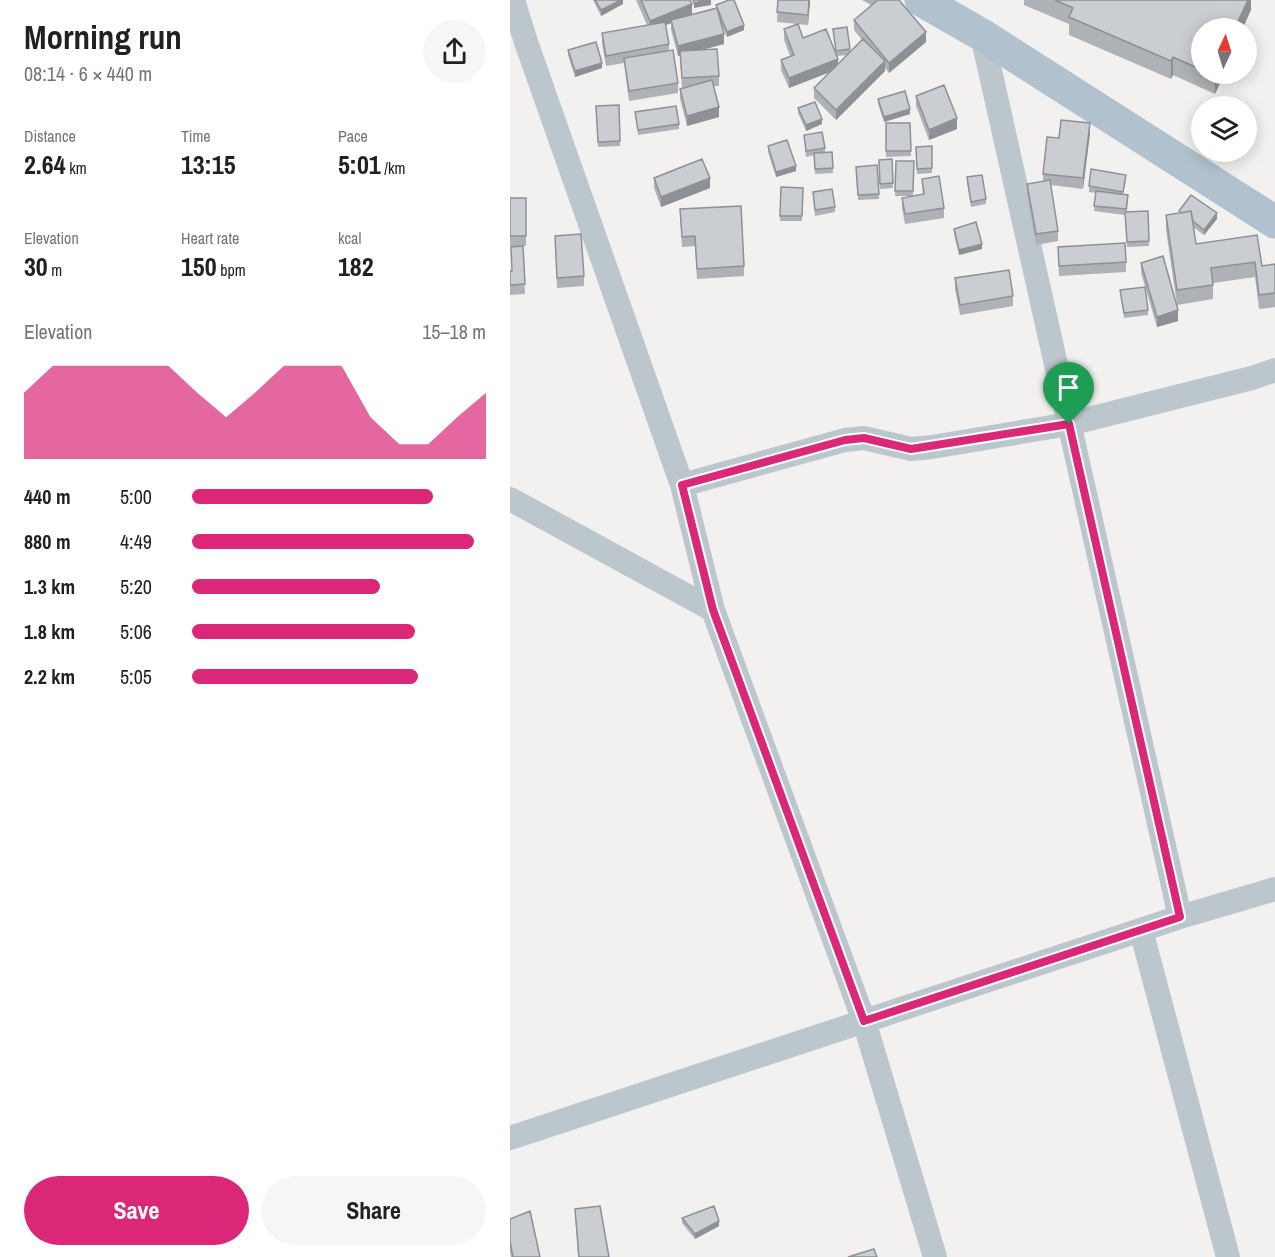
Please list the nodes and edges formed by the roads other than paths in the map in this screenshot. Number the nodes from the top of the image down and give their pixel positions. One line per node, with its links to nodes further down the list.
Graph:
1 (513, 0): 4 (street)
2 (921, 0): 3 (main road)
3 (982, 35): 5 (main road); 7 (street)
4 (518, 45): 8 (street)
5 (1275, 222)
6 (1275, 370): 7 (street)
7 (1069, 424): 8 (street); 12 (street)
8 (682, 485): 10 (street)
9 (510, 499): 10 (street)
10 (713, 610): 14 (street)
11 (1275, 889): 12 (street)
12 (1180, 917): 13 (street)
13 (1141, 930): 14 (street); 17 (street)
14 (864, 1021): 15 (street); 16 (street)
15 (510, 1138)
16 (935, 1257)
17 (1228, 1257)

